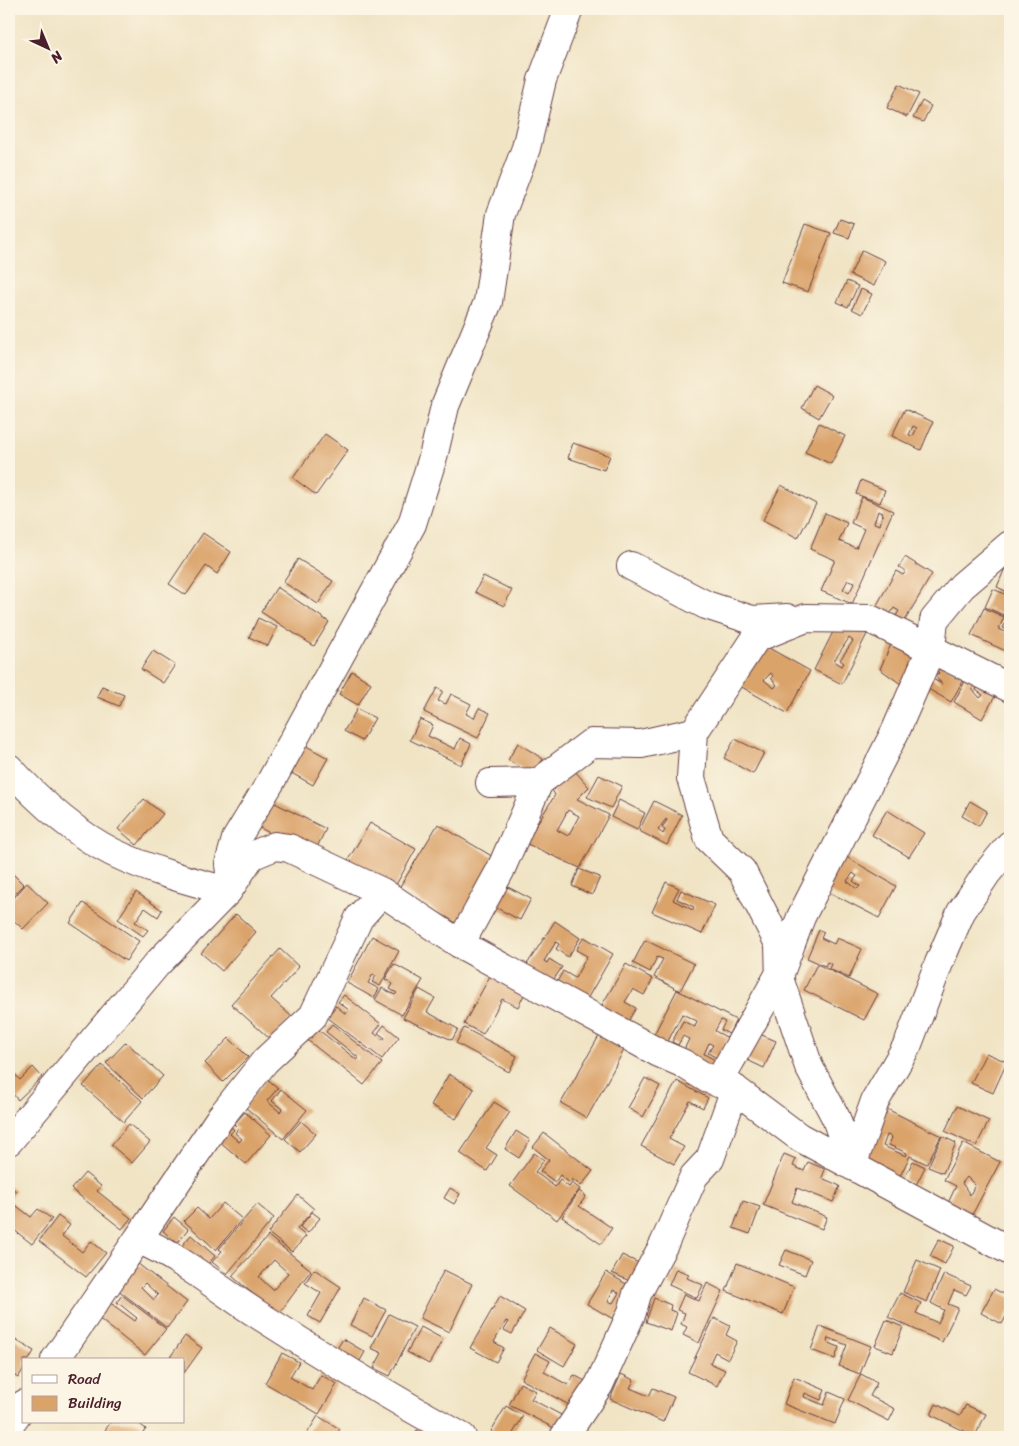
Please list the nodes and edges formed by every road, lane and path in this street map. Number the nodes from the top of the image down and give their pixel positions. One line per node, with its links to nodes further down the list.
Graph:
1 (569, 9): 12 (street)
2 (1010, 544): 5 (street)
3 (631, 566): 4 (street)
4 (806, 618): 5 (street); 7 (street)
5 (931, 649): 6 (street); 15 (street)
6 (1010, 688)
7 (694, 732): 9 (street); 15 (street)
8 (9, 768): 12 (street)
9 (539, 782): 10 (street); 14 (street)
10 (490, 783)
11 (1010, 845): 18 (street)
12 (228, 891): 13 (street); 17 (street)
13 (382, 892): 14 (street); 19 (street)
14 (460, 944): 16 (street)
15 (780, 973): 16 (street); 18 (street)
16 (726, 1086): 18 (street); 25 (street)
17 (9, 1141)
18 (852, 1166): 20 (street)
19 (138, 1240): 21 (street); 24 (street)
20 (1010, 1251)
21 (55, 1358)
22 (22, 1407): 23 (street)
23 (9, 1425)
24 (462, 1437)
25 (564, 1437)

